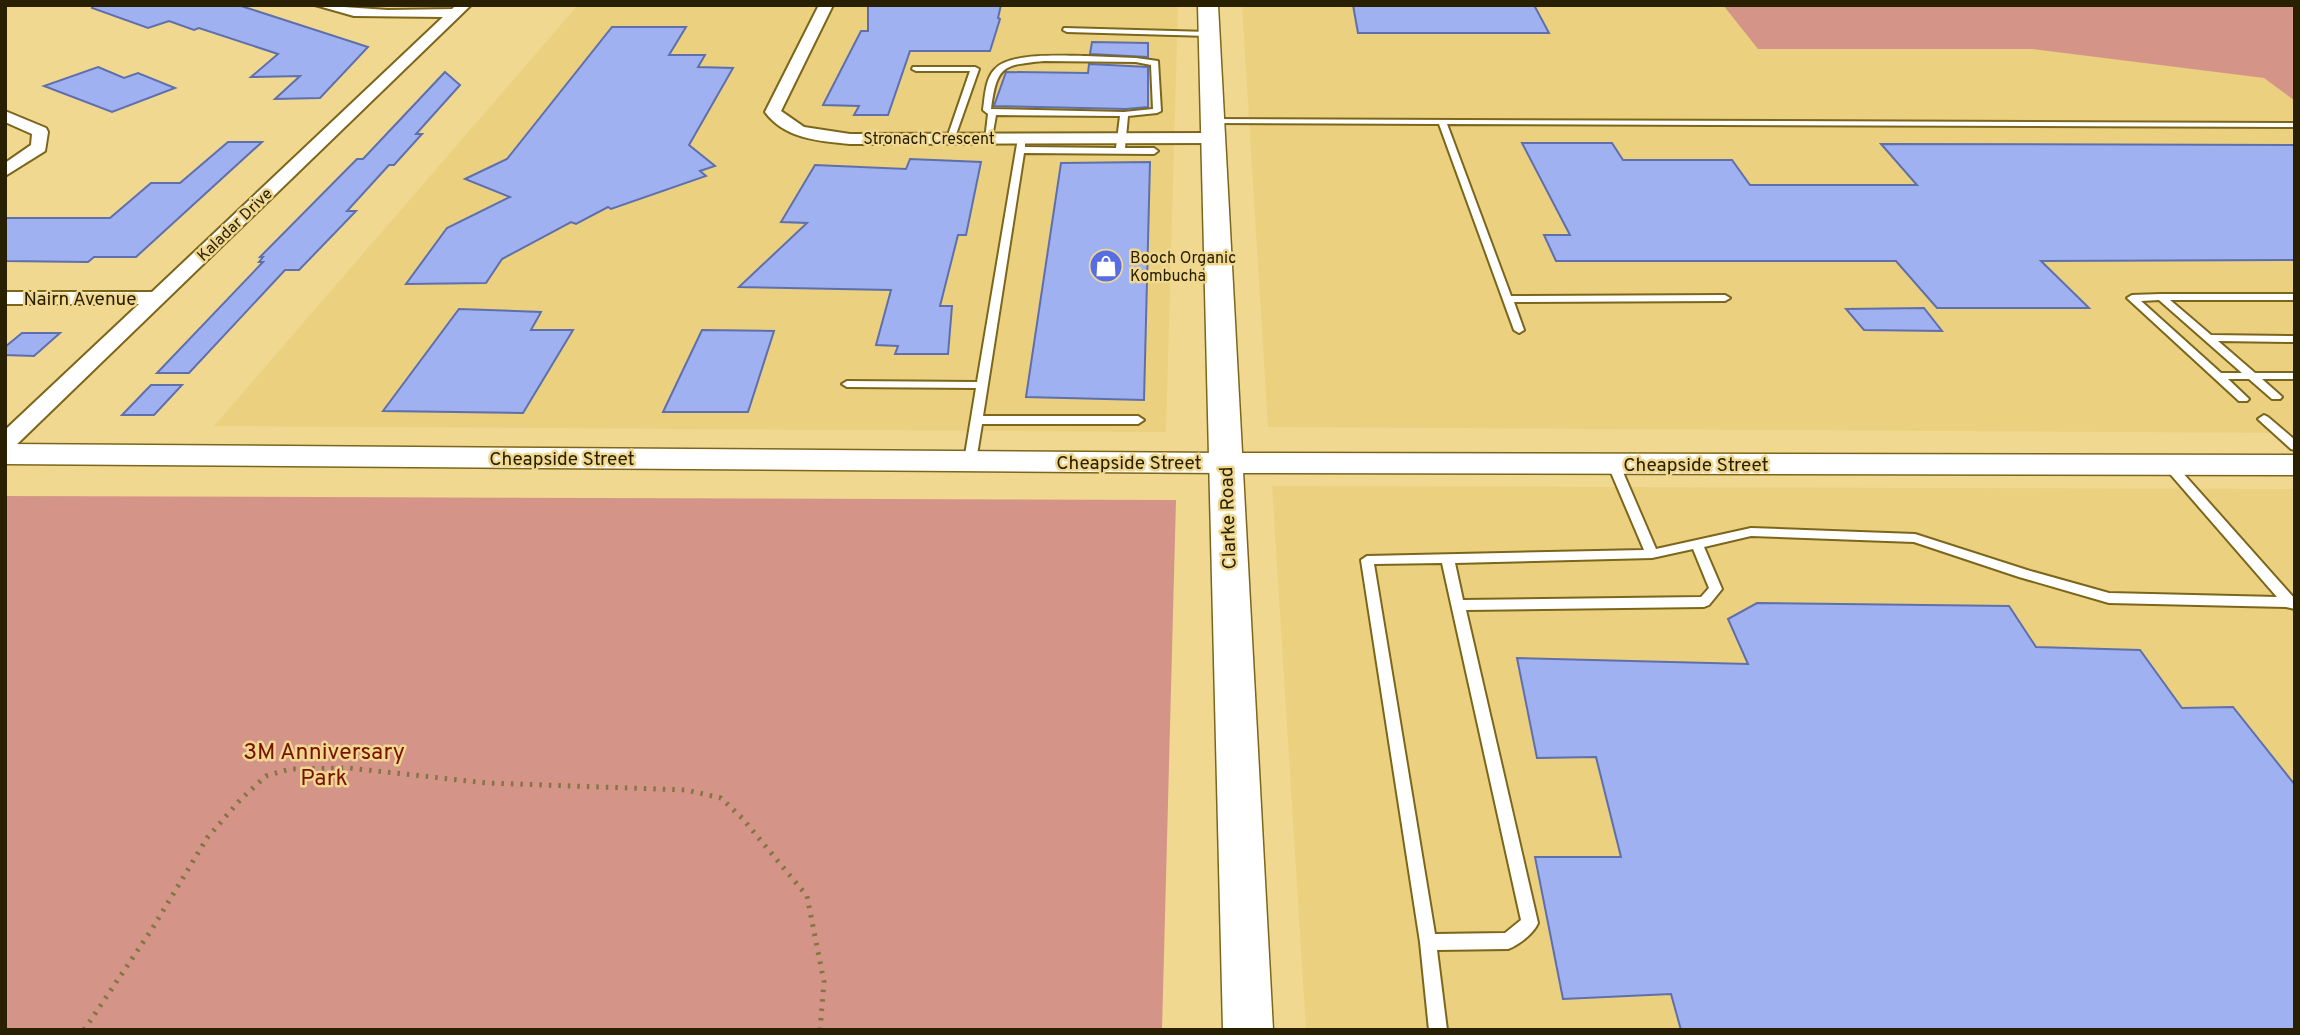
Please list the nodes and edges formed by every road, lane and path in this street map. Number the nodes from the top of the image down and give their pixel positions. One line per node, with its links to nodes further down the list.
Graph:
1 (322, 5): 3 (street)
2 (826, 5): 13 (street, Stronach Crescent)
3 (459, 9): 22 (street, Kaladar Drive)
4 (1208, 20): 5 (lane); 12 (main road, Clarke Road)
5 (1067, 30)
6 (916, 69): 13 (lane)
7 (992, 113): 8 (lane); 8 (lane); 14 (lane)
8 (1124, 114): 16 (lane)
9 (5, 116): 18 (street)
10 (1442, 121): 11 (lane); 12 (lane); 24 (lane)
11 (2295, 125)
12 (1212, 129): 16 (street, Stronach Crescent); 42 (main road, Clarke Road)
13 (951, 138): 14 (street, Stronach Crescent)
14 (988, 138): 15 (street, Stronach Crescent)
15 (1022, 144): 16 (street, Stronach Crescent); 32 (lane)
16 (1120, 144): 17 (lane)
17 (1154, 151)
18 (5, 171)
19 (2161, 297): 20 (lane); 26 (lane); 28 (lane)
20 (2295, 297)
21 (5, 298): 22 (street, Nairn Avenue)
22 (155, 298): 38 (street, Kaladar Drive)
23 (1725, 298): 24 (lane)
24 (1509, 299): 25 (lane)
25 (1519, 330)
26 (2208, 338): 27 (lane); 29 (lane)
27 (2295, 339)
28 (2218, 376): 29 (lane); 34 (lane)
29 (2252, 376): 30 (lane); 33 (lane)
30 (2295, 376)
31 (848, 384): 32 (lane)
32 (982, 385): 35 (lane)
33 (2276, 397)
34 (2243, 399)
35 (977, 419): 36 (lane); 41 (lane)
36 (1138, 419)
37 (2264, 419): 39 (lane)
38 (5, 443)
39 (2295, 446)
40 (5, 454): 41 (street, Cheapside Street)
41 (970, 461): 42 (street, Cheapside Street)
42 (1224, 463): 43 (street, Cheapside Street); 54 (main road, Clarke Road)
43 (1613, 464): 44 (street, Cheapside Street); 47 (lane)
44 (2169, 465): 45 (street, Cheapside Street); 50 (lane)
45 (2295, 465)
46 (1697, 545): 47 (lane); 49 (lane); 50 (lane)
47 (1652, 554): 48 (lane)
48 (1447, 557): 49 (lane); 51 (lane)
49 (1459, 605): 51 (lane)
50 (2292, 605)
51 (1428, 942): 55 (lane)
52 (83, 1030): 53 (path)
53 (820, 1030)
54 (1248, 1030)
55 (1438, 1030)

